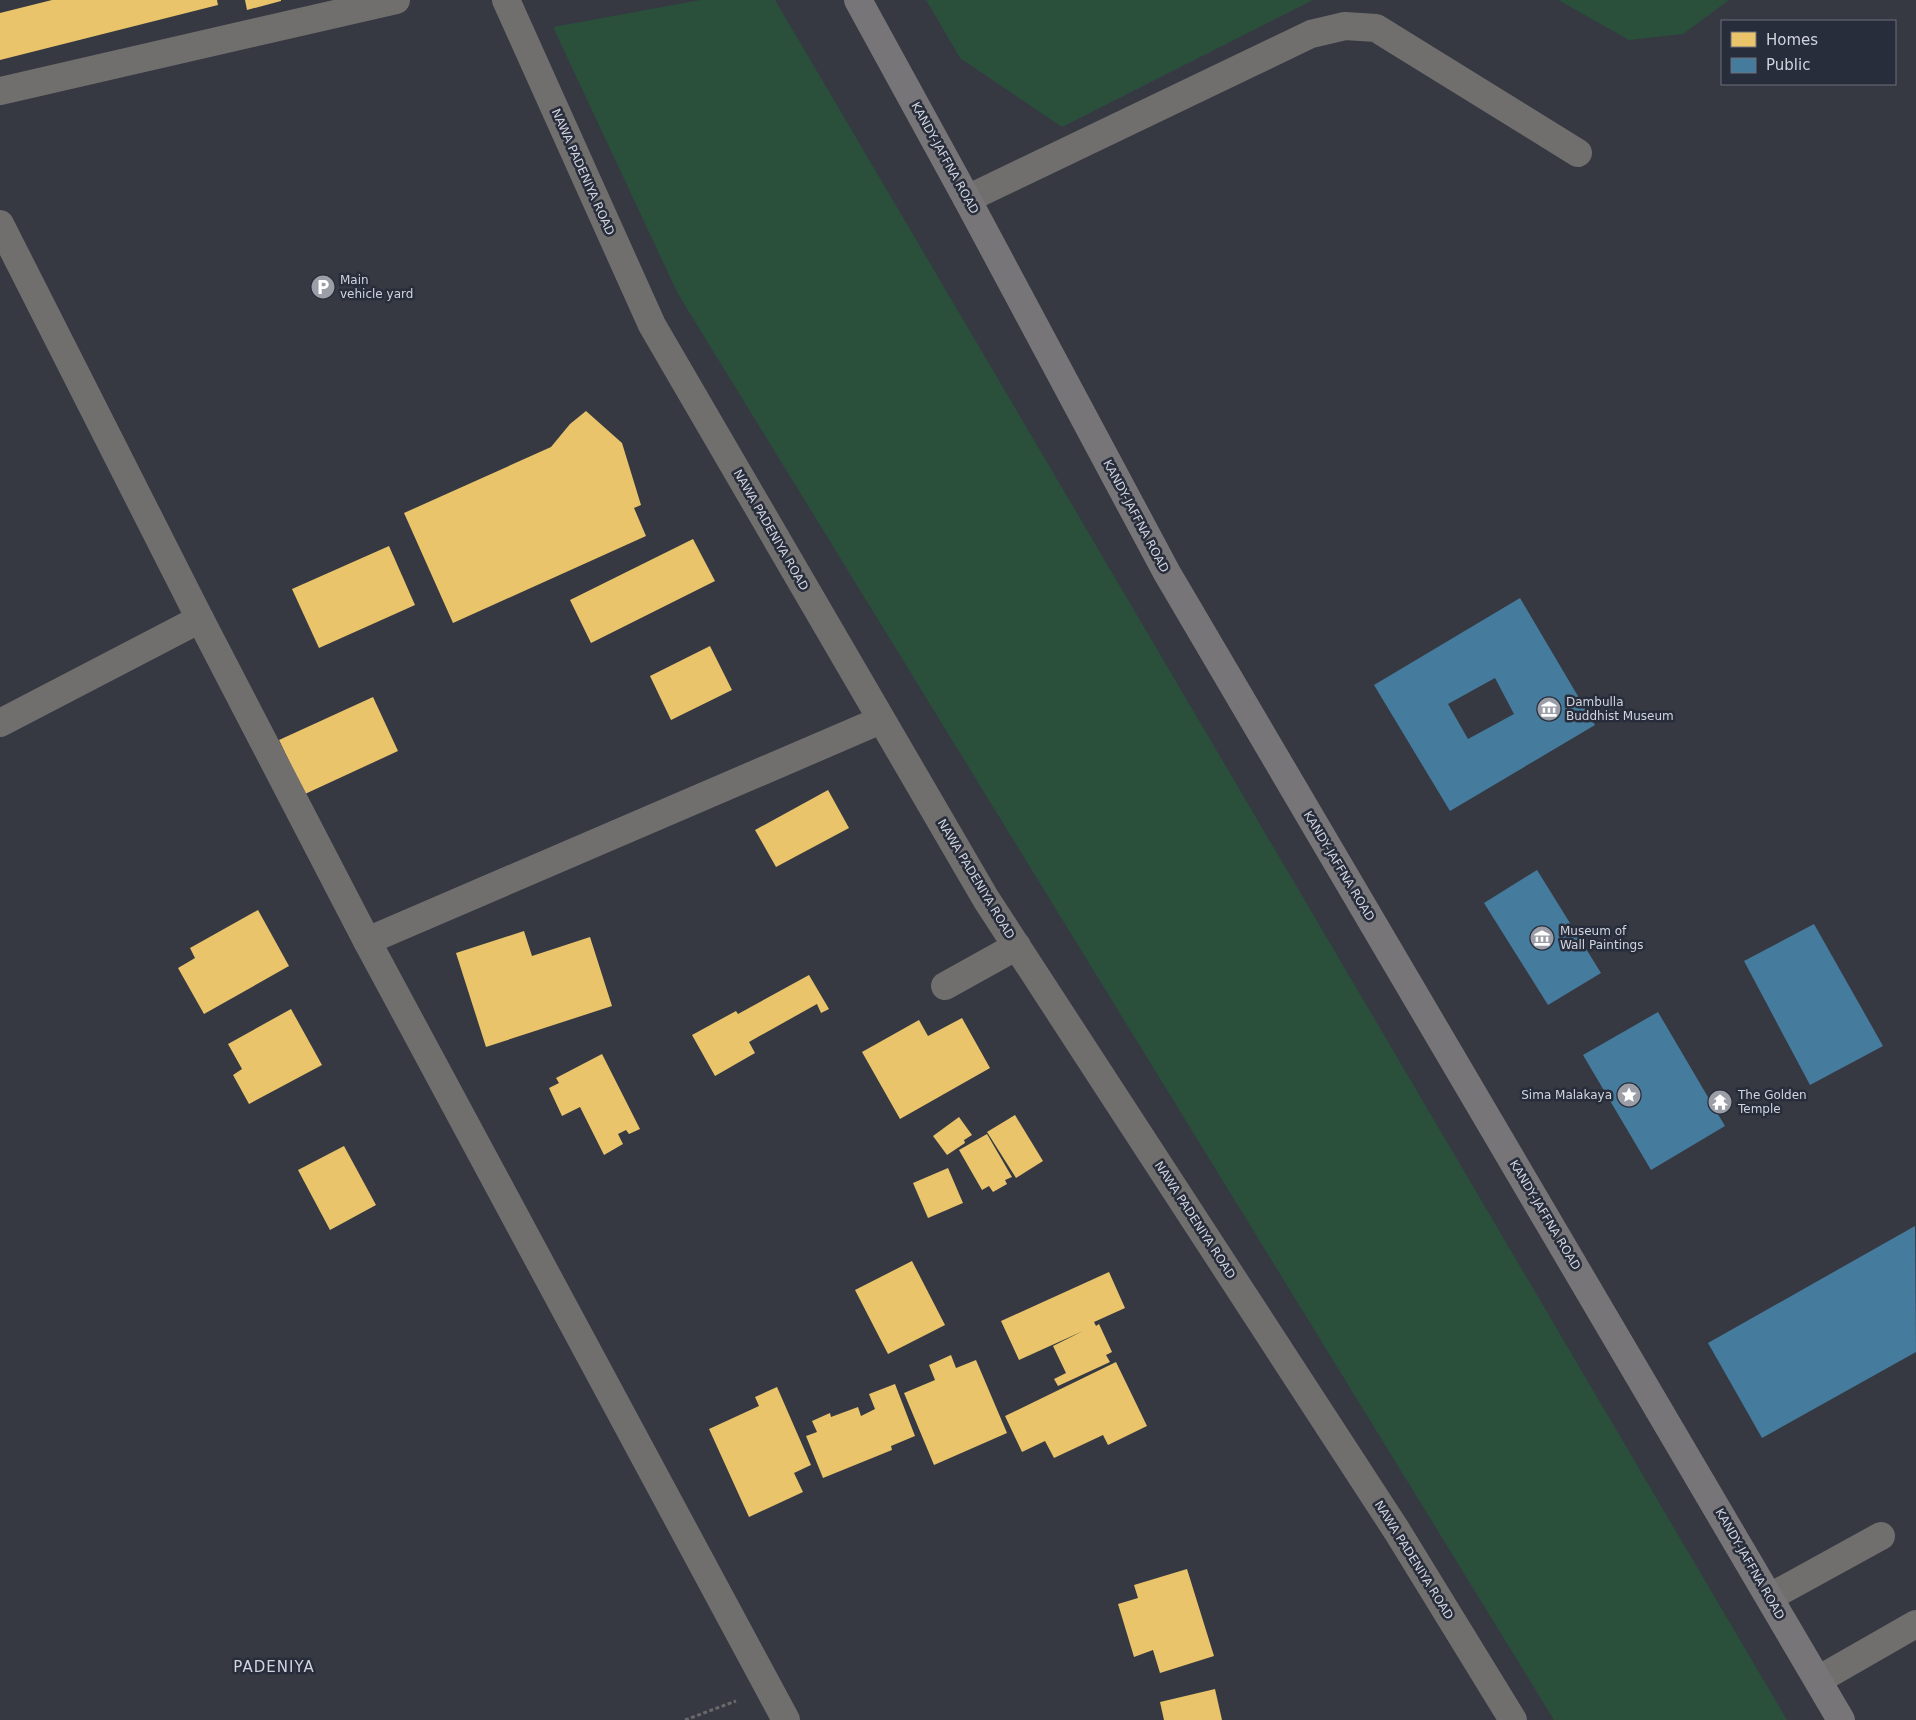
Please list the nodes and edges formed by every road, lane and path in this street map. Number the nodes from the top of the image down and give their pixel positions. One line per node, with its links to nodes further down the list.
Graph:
1 (396, 0): 4 (street)
2 (506, 0): 9 (street, NAWA PADENIYA ROAD)
3 (858, 0): 6 (highway, KANDY-JAFFNA ROAD)
4 (0, 91)
5 (1578, 153): 6 (street)
6 (967, 199): 15 (highway, KANDY-JAFFNA ROAD)
7 (0, 224): 8 (street)
8 (200, 619): 10 (street); 11 (street)
9 (881, 720): 11 (street); 12 (street, NAWA PADENIYA ROAD)
10 (0, 723)
11 (367, 941): 18 (street)
12 (1017, 946): 13 (street); 21 (street, NAWA PADENIYA ROAD)
13 (945, 986)
14 (1881, 1536): 15 (street)
15 (1770, 1597): 17 (highway, KANDY-JAFFNA ROAD)
16 (1916, 1624): 17 (street)
17 (1818, 1680): 22 (highway, KANDY-JAFFNA ROAD)
18 (769, 1688): 19 (path); 20 (street)
19 (686, 1720)
20 (786, 1720)
21 (1513, 1720)
22 (1841, 1720)

